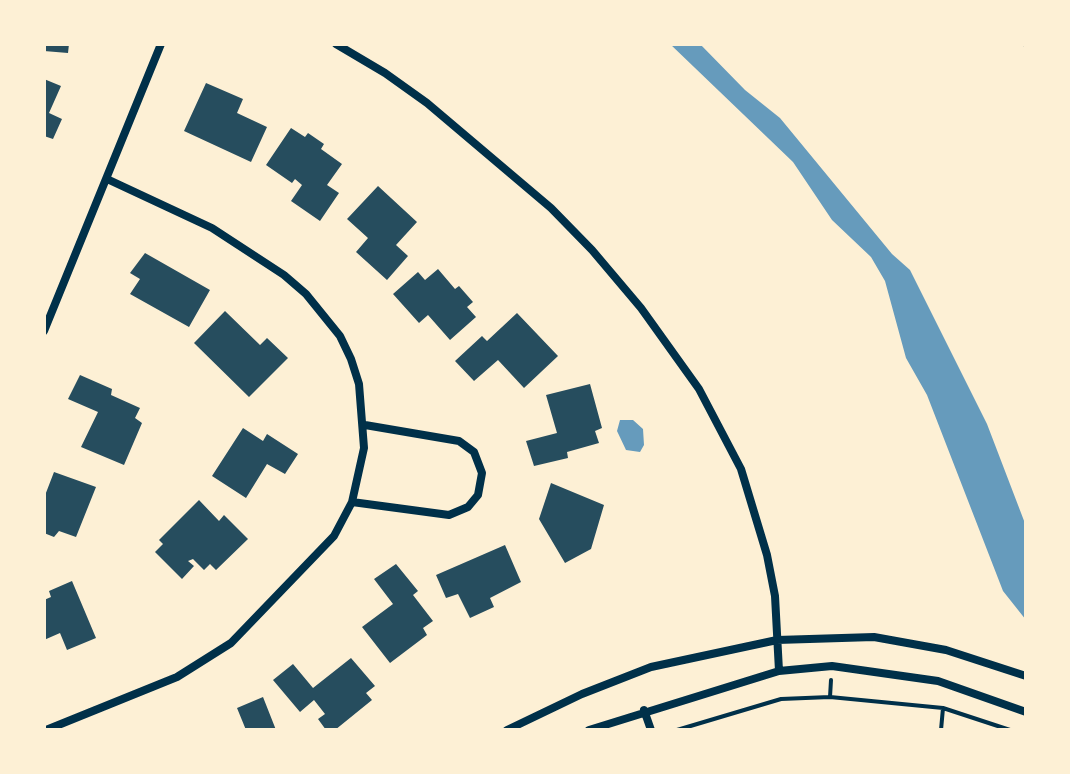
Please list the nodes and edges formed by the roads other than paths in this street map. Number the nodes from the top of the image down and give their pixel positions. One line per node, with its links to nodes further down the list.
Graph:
1 (161, 44): 3 (street)
2 (336, 44): 7 (street)
3 (107, 179): 4 (street); 5 (street)
4 (44, 331)
5 (365, 425): 6 (street); 6 (street)
6 (352, 502): 12 (street)
7 (777, 640): 8 (street); 9 (street); 13 (street)
8 (779, 671): 10 (street); 11 (street)
9 (1026, 676)
10 (644, 710): 14 (street); 15 (street)
11 (1026, 712)
12 (46, 730)
13 (507, 730)
14 (589, 730)
15 (651, 730)

